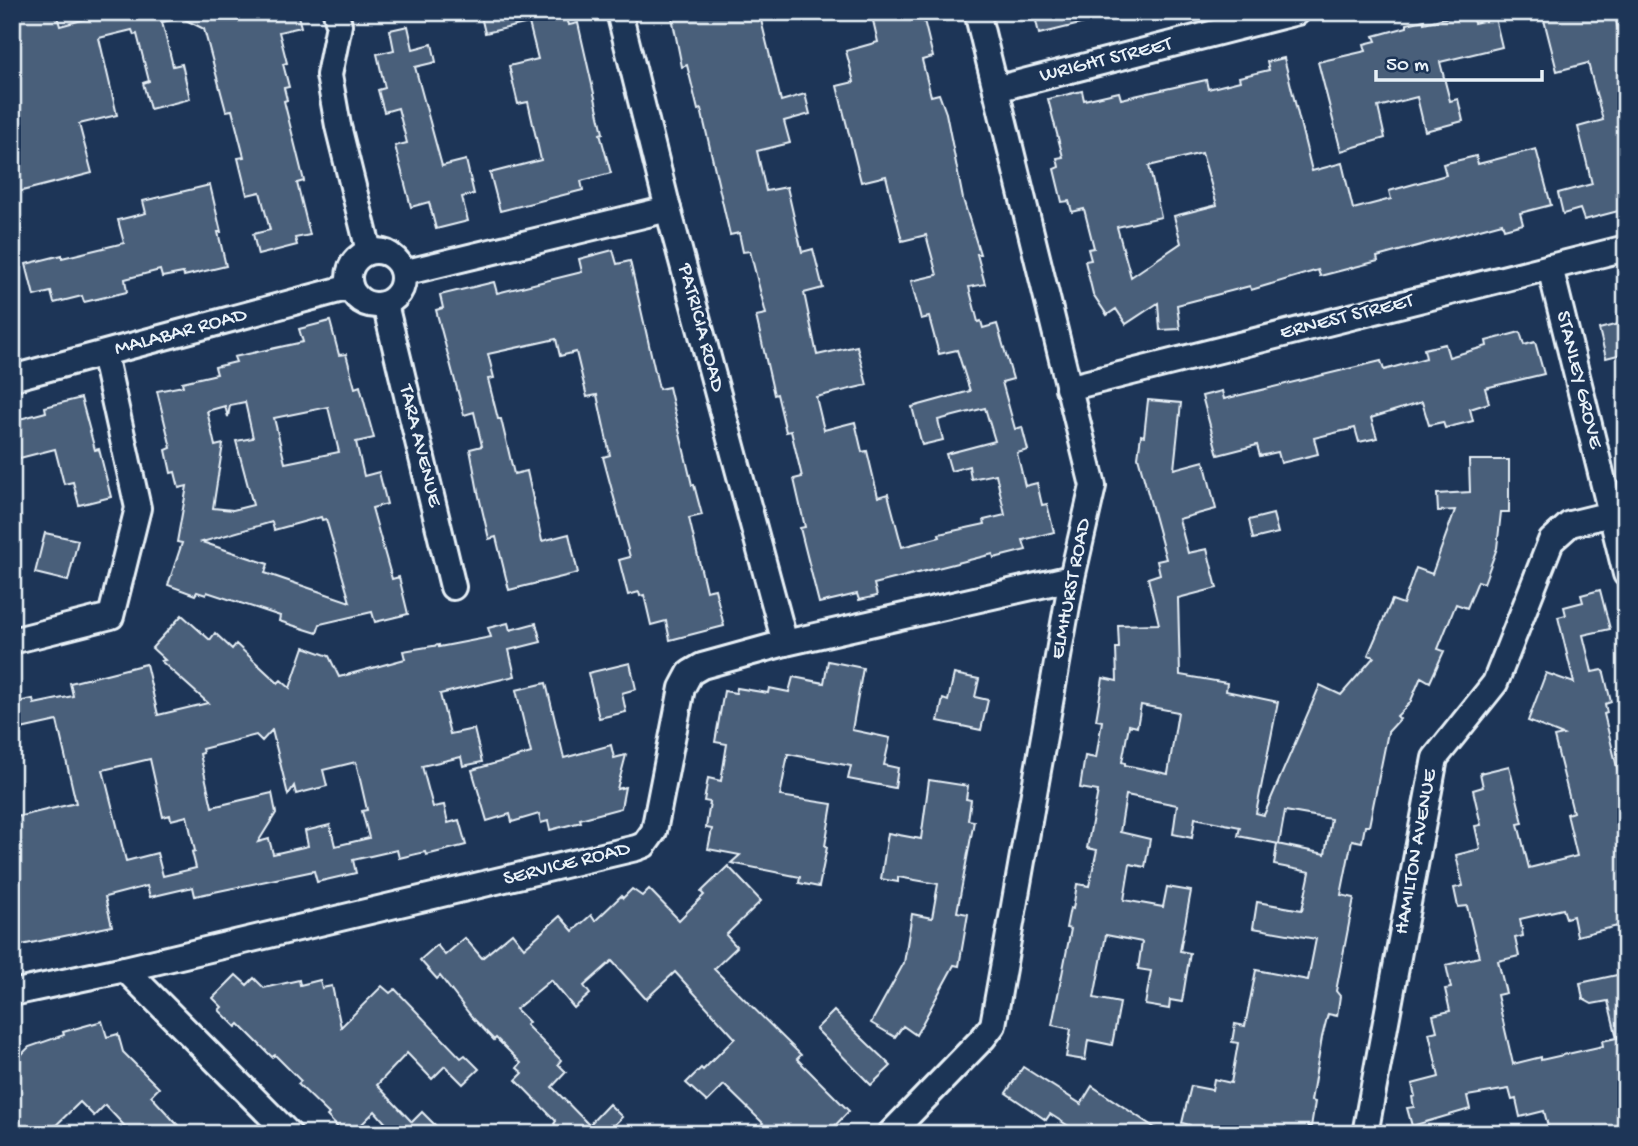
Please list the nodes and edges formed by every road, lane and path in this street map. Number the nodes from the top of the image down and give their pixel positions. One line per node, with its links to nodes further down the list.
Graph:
1 (336, 12): 8 (street)
2 (619, 12): 6 (street, PATRICIA ROAD)
3 (977, 12): 5 (street, ELMHURST ROAD)
4 (1297, 12): 5 (street, WRIGHT STREET)
5 (996, 89): 15 (street, ELMHURST ROAD)
6 (668, 209): 10 (street); 21 (street, PATRICIA ROAD)
7 (1626, 248): 9 (street, ERNEST STREET)
8 (369, 251): 10 (street); 11 (street)
9 (1550, 267): 15 (street, ERNEST STREET); 16 (street, STANLEY GROVE)
10 (403, 273): 12 (street)
11 (350, 287): 12 (street); 13 (street, MALABAR ROAD)
12 (385, 304): 19 (street, TARA AVENUE)
13 (104, 354): 14 (street, MALABAR ROAD); 20 (street)
14 (12, 378)
15 (1068, 387): 18 (street, ELMHURST ROAD)
16 (1611, 514): 17 (street, STANLEY GROVE); 26 (street, HAMILTON AVENUE)
17 (1626, 574)
18 (1072, 578): 21 (street, SERVICE ROAD); 25 (street, ELMHURST ROAD)
19 (453, 587)
20 (12, 641)
21 (785, 643): 22 (street, SERVICE ROAD)
22 (125, 969): 23 (street, SERVICE ROAD); 24 (street)
23 (12, 993)
24 (289, 1134)
25 (890, 1134)
26 (1365, 1134)

